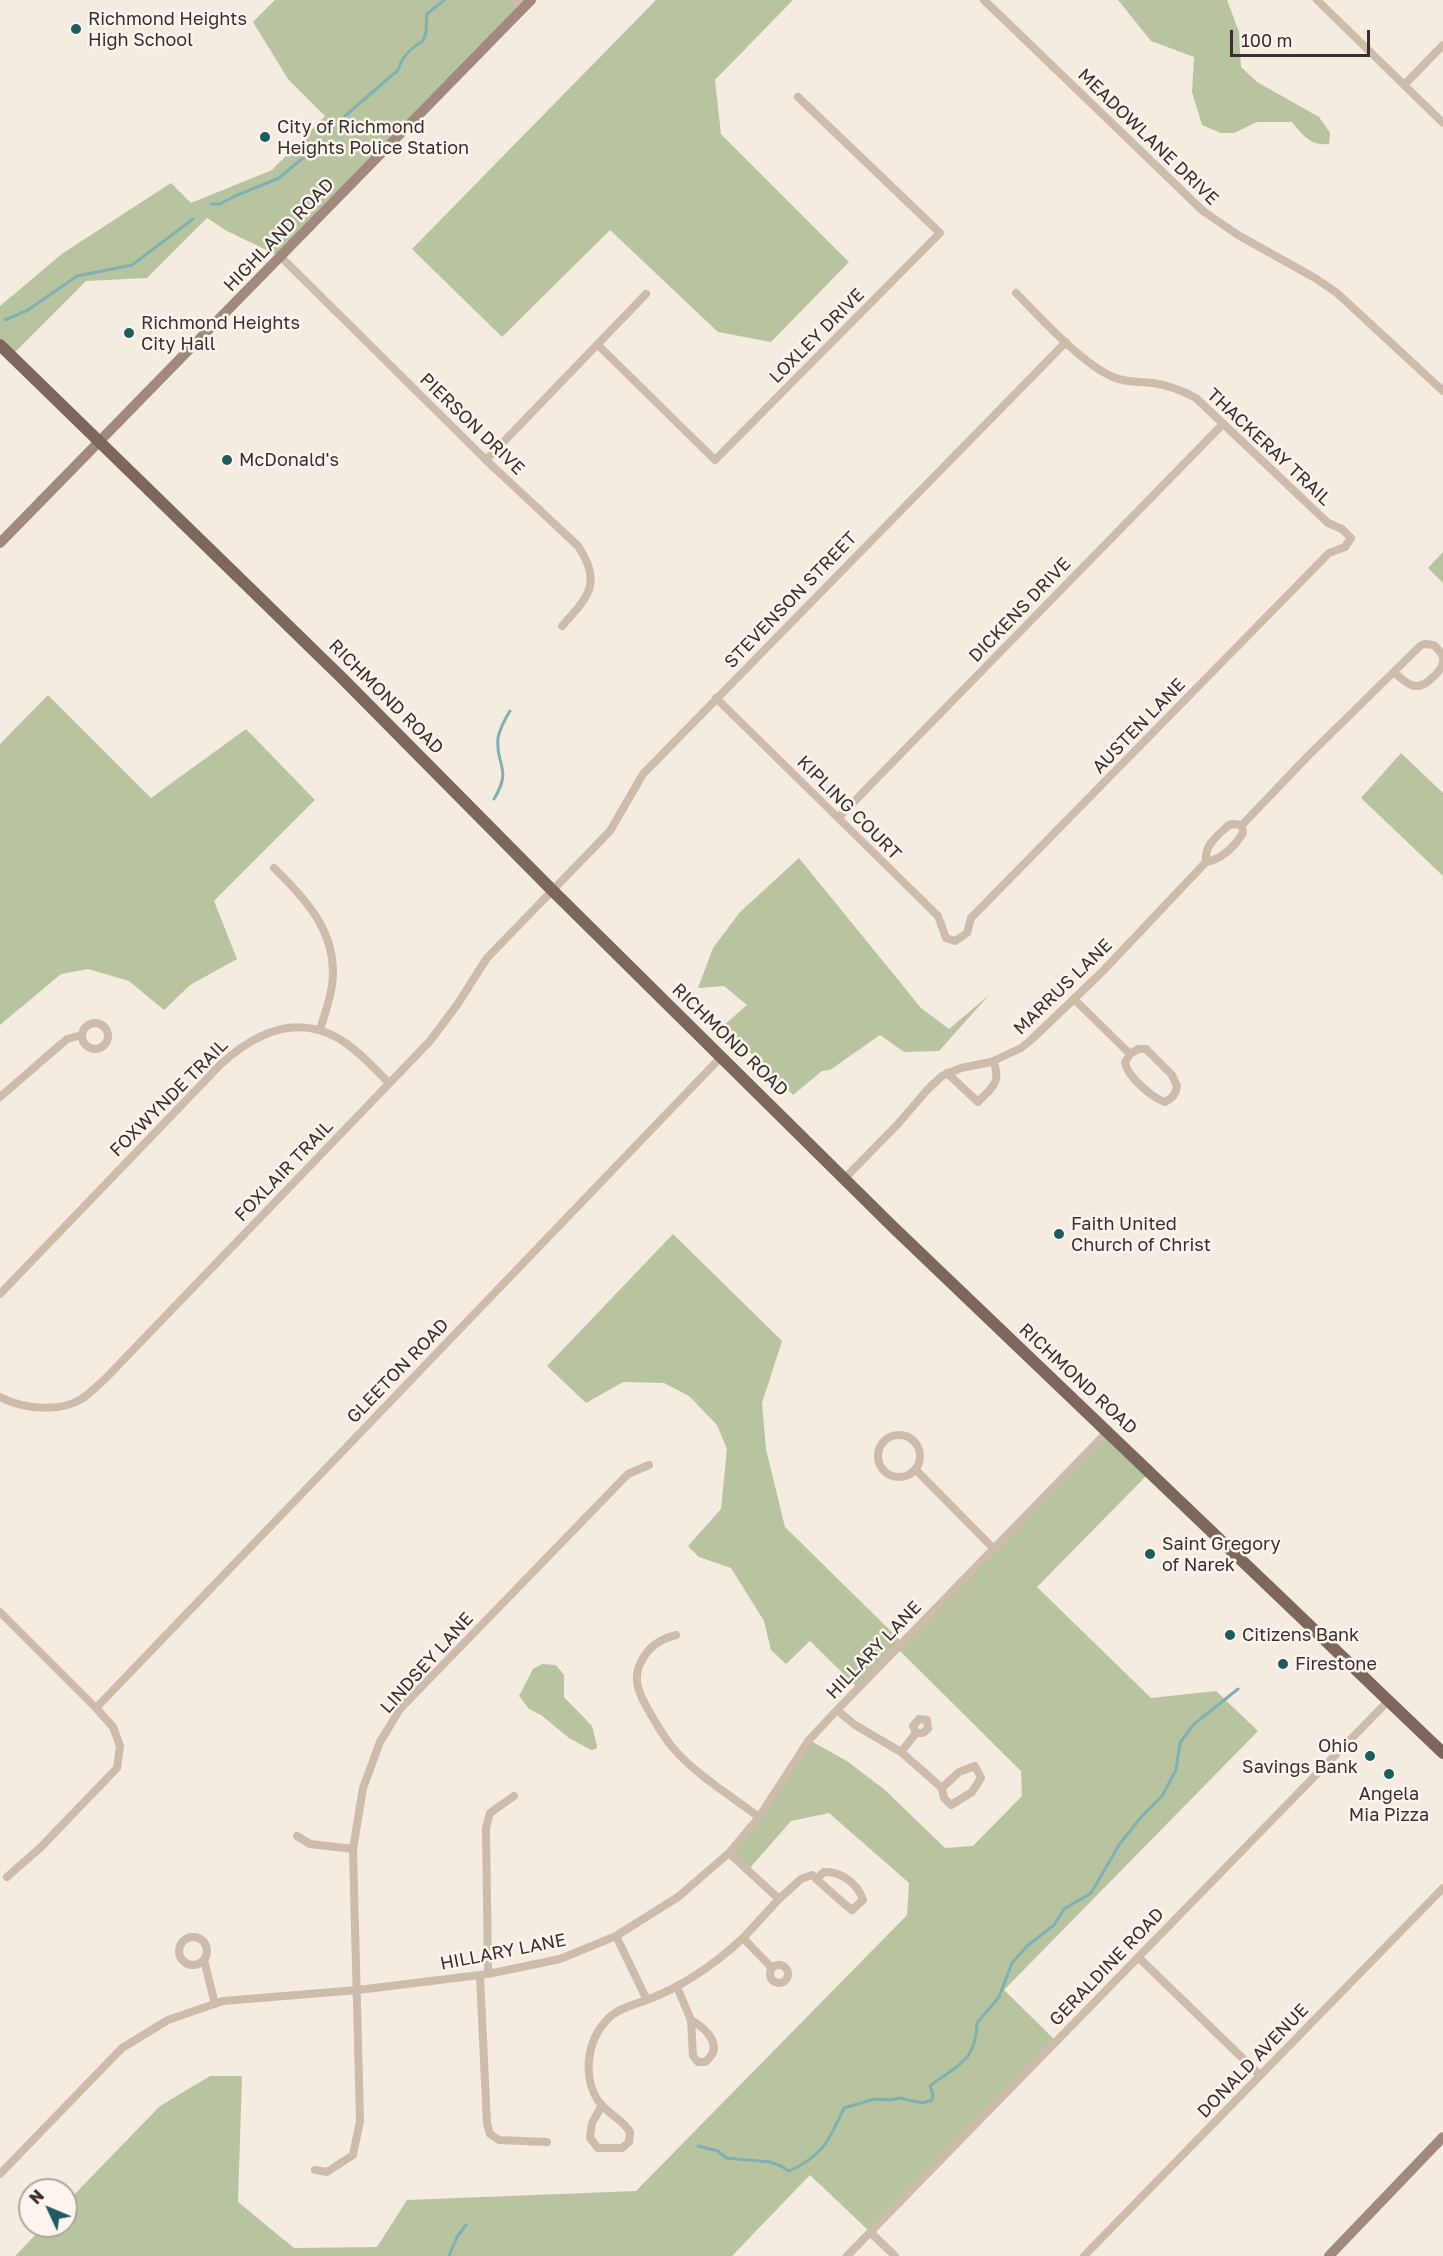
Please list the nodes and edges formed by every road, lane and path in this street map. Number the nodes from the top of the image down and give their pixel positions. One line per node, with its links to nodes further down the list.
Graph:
1 (514, 0): 5 (street)
2 (531, 0): 5 (street, HIGHLAND ROAD)
3 (984, 0): 16 (street, MEADOWLANE DRIVE)
4 (1317, 0): 7 (street)
5 (523, 9): 10 (street, HIGHLAND ROAD)
6 (1443, 45): 7 (street)
7 (1404, 85): 9 (street)
8 (798, 97): 15 (street, LOXLEY DRIVE)
9 (1443, 123)
10 (281, 257): 18 (street, HIGHLAND ROAD); 19 (street, PIERSON DRIVE)
11 (1016, 293): 13 (street, THACKERAY TRAIL)
12 (646, 294): 15 (street)
13 (1066, 342): 17 (street, THACKERAY TRAIL); 25 (street, STEVENSON STREET)
14 (0, 345): 18 (main road, RICHMOND ROAD)
15 (598, 345): 19 (street)
16 (1443, 391)
17 (1223, 424): 20 (street, THACKERAY TRAIL); 26 (street, DICKENS DRIVE)
18 (99, 443): 21 (street, HIGHLAND ROAD); 30 (main road, RICHMOND ROAD)
19 (486, 460): 22 (street, PIERSON DRIVE)
20 (1352, 538): 31 (street, AUSTEN LANE)
21 (0, 543)
22 (562, 626)
23 (1443, 661): 24 (street); 24 (street)
24 (1394, 672): 27 (street)
25 (716, 698): 26 (street, KIPLING COURT); 30 (street, STEVENSON STREET)
26 (838, 817): 31 (street, KIPLING COURT)
27 (1242, 825): 28 (street, MARRUS LANE); 28 (street, MARRUS LANE)
28 (1206, 862): 32 (street, MARRUS LANE)
29 (274, 868): 33 (street)
30 (552, 890): 36 (main road, RICHMOND ROAD); 39 (street, FOXLAIR TRAIL)
31 (955, 941)
32 (1074, 999): 35 (street); 37 (street, MARRUS LANE)
33 (320, 1030): 39 (street, FOXWYNDE TRAIL); 42 (street, FOXWYNDE TRAIL)
34 (82, 1035): 40 (street)
35 (1130, 1054): 35 (street)
36 (722, 1056): 41 (main road, RICHMOND ROAD); 51 (street, GLEETON ROAD)
37 (993, 1061): 38 (street, MARRUS LANE); 38 (street)
38 (947, 1073): 41 (street, MARRUS LANE)
39 (389, 1083): 43 (street, FOXLAIR TRAIL)
40 (0, 1097)
41 (845, 1178): 44 (main road, RICHMOND ROAD)
42 (0, 1294)
43 (0, 1397)
44 (1108, 1431): 47 (street, HILLARY LANE); 50 (main road, RICHMOND ROAD)
45 (650, 1465): 60 (street, LINDSEY LANE)
46 (915, 1469): 46 (street); 47 (street)
47 (994, 1549): 52 (street, HILLARY LANE)
48 (0, 1612): 51 (street)
49 (676, 1635): 58 (street)
50 (1389, 1700): 55 (main road, RICHMOND ROAD); 68 (street, GERALDINE ROAD)
51 (96, 1708): 62 (street)
52 (837, 1710): 54 (street); 58 (street, HILLARY LANE)
53 (916, 1733): 54 (street)
54 (901, 1752): 56 (street)
55 (1443, 1753)
56 (942, 1788): 56 (street)
57 (514, 1796): 71 (street)
58 (759, 1817): 61 (street, HILLARY LANE)
59 (297, 1836): 60 (street)
60 (353, 1850): 73 (street, LINDSEY LANE)
61 (729, 1852): 65 (street); 66 (street, HILLARY LANE)
62 (7, 1877)
63 (816, 1879): 63 (street); 65 (street)
64 (1443, 1888): 77 (street, DONALD AVENUE)
65 (779, 1899): 67 (street)
66 (616, 1936): 71 (street, HILLARY LANE); 74 (street)
67 (743, 1938): 70 (street); 72 (street)
68 (1138, 1957): 77 (street); 83 (street, GERALDINE ROAD)
69 (204, 1960): 75 (street)
70 (772, 1968)
71 (484, 1974): 73 (street, HILLARY LANE); 80 (street)
72 (676, 1987): 74 (street); 76 (street)
73 (358, 1990): 75 (street, HILLARY LANE); 81 (street, LINDSEY LANE)
74 (647, 2000): 78 (street)
75 (216, 2004): 82 (street, HILLARY LANE)
76 (690, 2020): 76 (street)
77 (1260, 2075): 86 (street, DONALD AVENUE)
78 (602, 2105): 78 (street)
79 (1443, 2137): 87 (street)
80 (547, 2142)
81 (315, 2170)
82 (0, 2174)
83 (870, 2232): 84 (street, GERALDINE ROAD); 85 (street)
84 (846, 2256)
85 (895, 2256)
86 (1084, 2256)
87 (1329, 2256)

